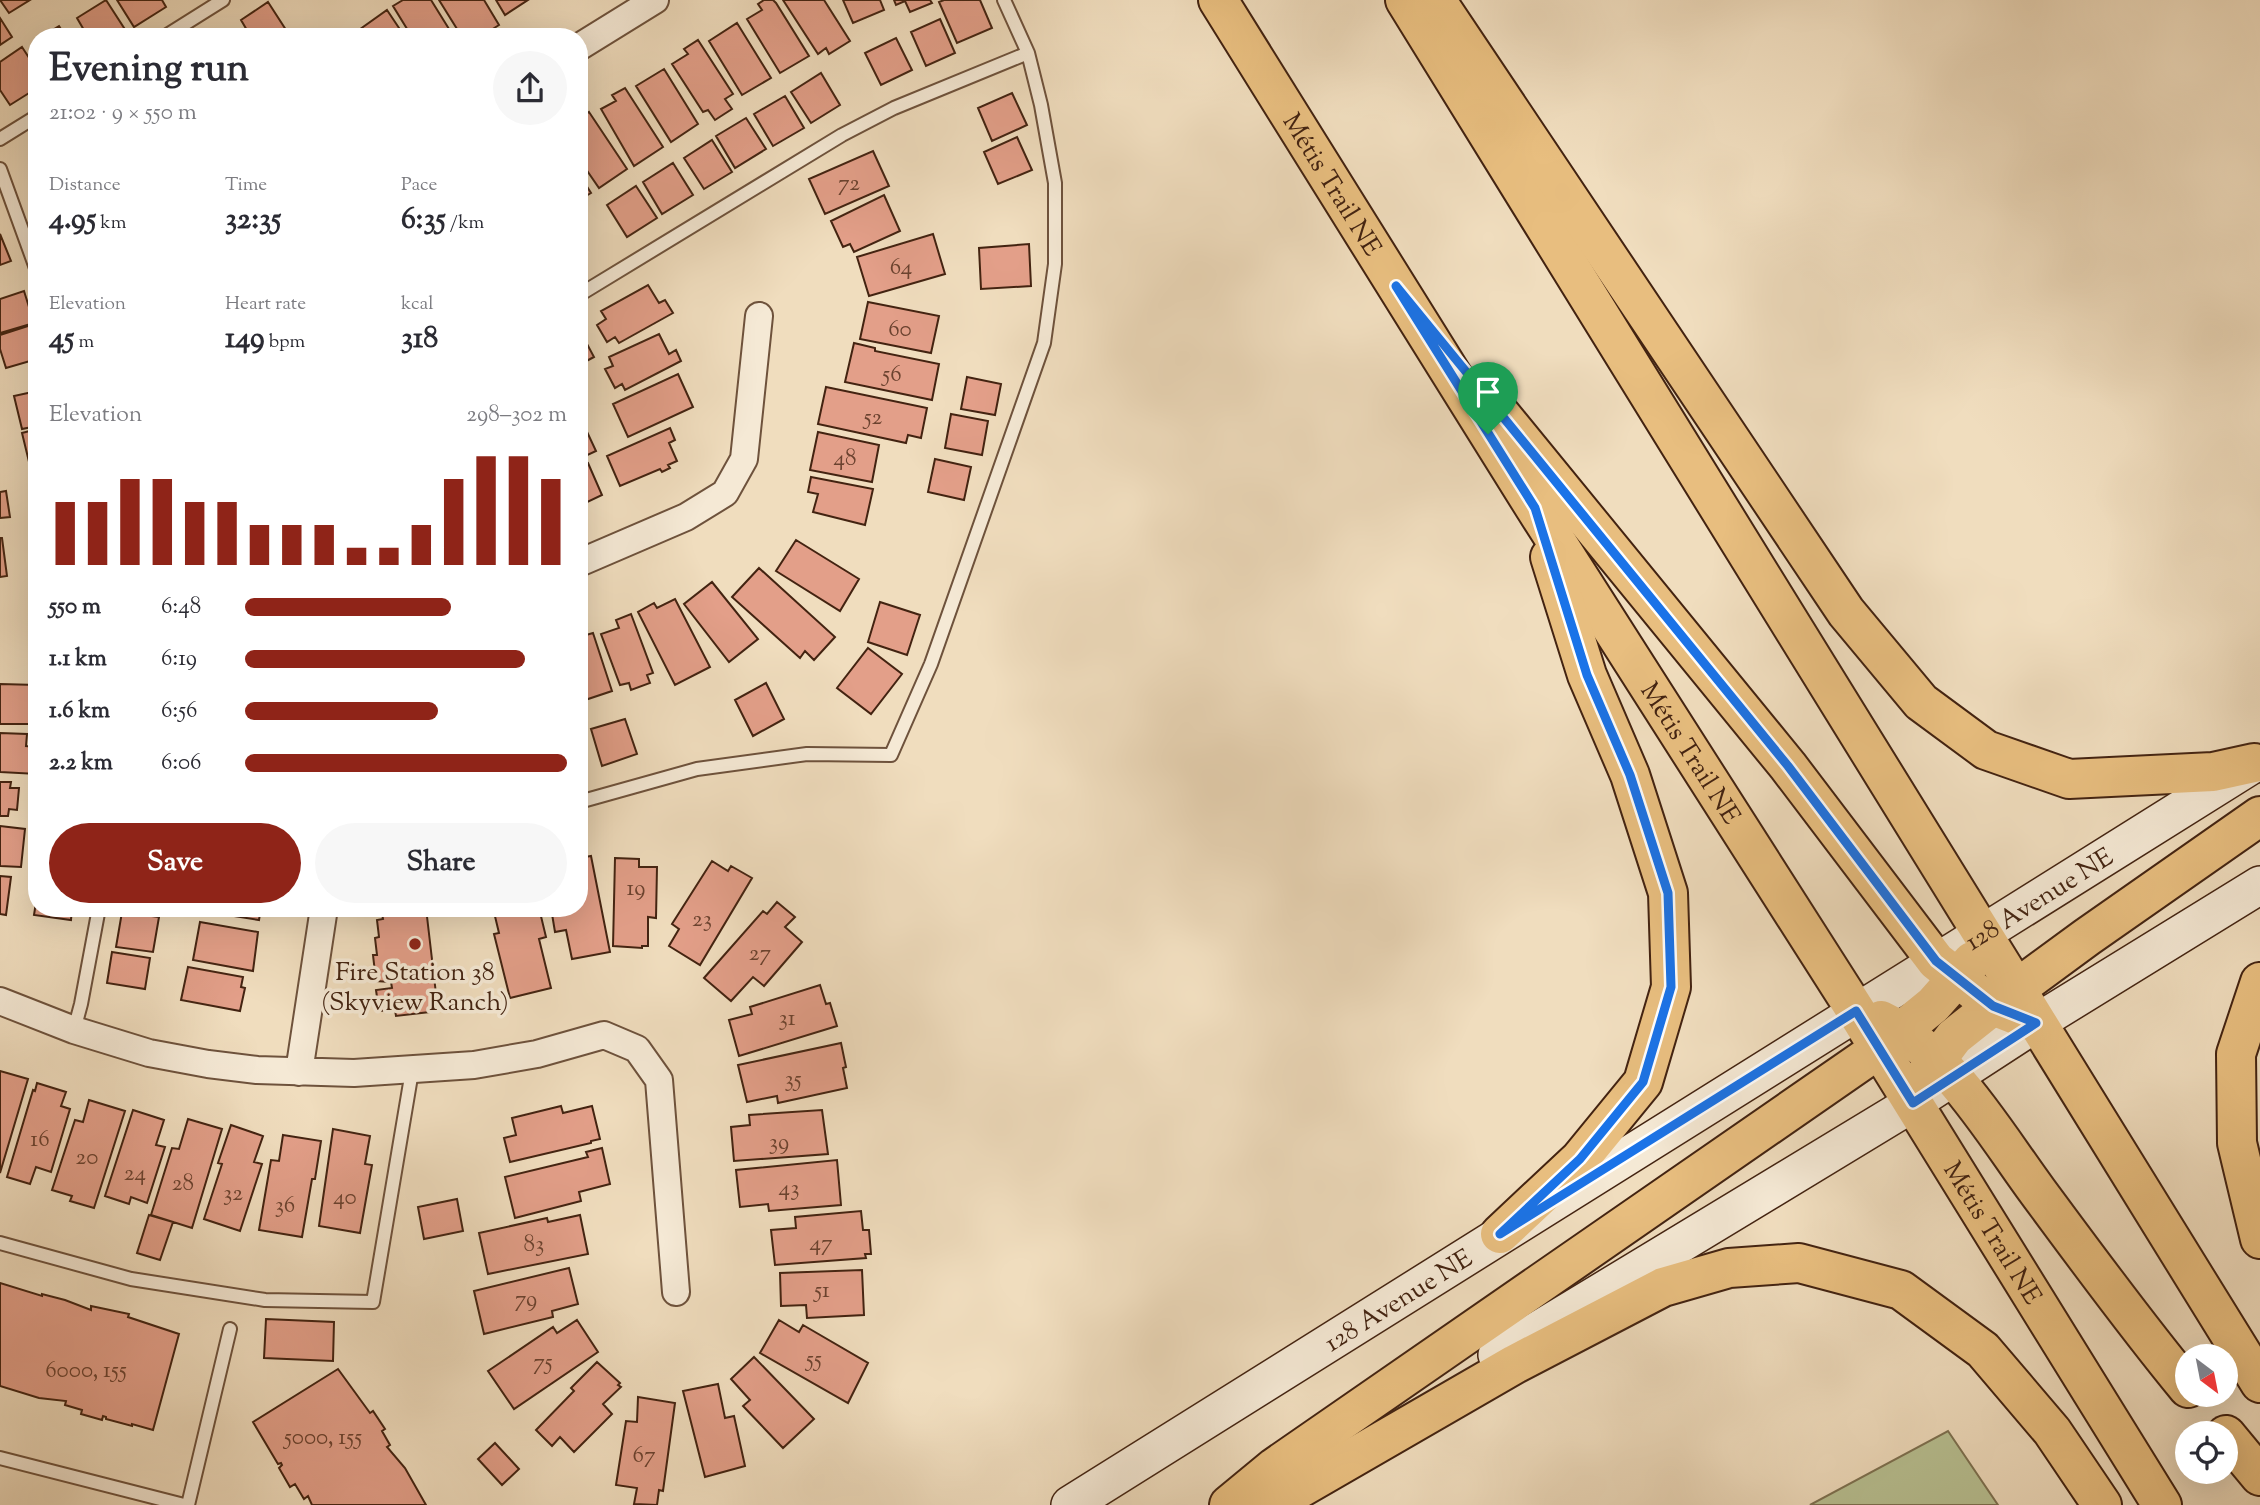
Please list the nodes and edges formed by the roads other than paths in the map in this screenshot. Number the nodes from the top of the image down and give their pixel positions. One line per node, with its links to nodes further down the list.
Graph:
1 (223, 0): 7 (lane)
2 (655, 0): 8 (street)
3 (1004, 0): 9 (lane)
4 (1218, 0): 14 (main road, Métis Trail NE)
5 (1405, 0): 25 (main road)
6 (1436, 0): 19 (main road)
7 (178, 28)
8 (588, 41)
9 (1028, 53): 15 (lane); 20 (lane)
10 (28, 122): 11 (lane)
11 (0, 139)
12 (0, 169): 13 (lane)
13 (28, 246)
14 (1396, 286): 17 (main road, Métis Trail NE); 26 (main road)
15 (588, 290)
16 (759, 316): 18 (street)
17 (1535, 508): 30 (main road, Métis Trail NE); 38 (main road)
18 (588, 559)
19 (2257, 761): 25 (main road, 128 Avenue NE)
20 (588, 799)
21 (2260, 816): 28 (main road)
22 (2260, 885): 31 (main road)
23 (97, 917): 32 (lane)
24 (323, 917): 36 (street)
25 (1982, 933): 26 (main road); 28 (main road)
26 (1946, 970): 28 (main road); 30 (main road, 128 Avenue NE); 33 (main road)
27 (2260, 982): 39 (main road)
28 (2005, 997): 31 (main road); 34 (main road)
29 (0, 1001): 32 (street)
30 (1856, 1011): 33 (main road); 38 (main road, 128 Avenue NE)
31 (2036, 1023): 34 (main road); 44 (main road)
32 (74, 1030): 36 (street)
33 (1891, 1039): 34 (main road); 37 (main road, Métis Trail NE); 52 (main road)
34 (1945, 1068): 37 (main road); 43 (main road)
35 (412, 1071): 36 (street); 40 (lane); 41 (street)
36 (299, 1072)
37 (1913, 1103): 53 (main road); 56 (main road, Métis Trail NE)
38 (1500, 1234): 51 (main road, 128 Avenue NE)
39 (2260, 1239)
40 (0, 1243)
41 (676, 1292)
42 (230, 1329): 50 (lane)
43 (2175, 1372)
44 (2260, 1383)
45 (2203, 1407): 46 (main road)
46 (2214, 1421)
47 (2238, 1450): 49 (main road)
48 (0, 1458): 50 (lane)
49 (2260, 1476)
50 (186, 1505)
51 (1070, 1505)
52 (1229, 1505)
53 (1251, 1505)
54 (1271, 1505): 55 (main road)
55 (2102, 1505)
56 (2162, 1505)

